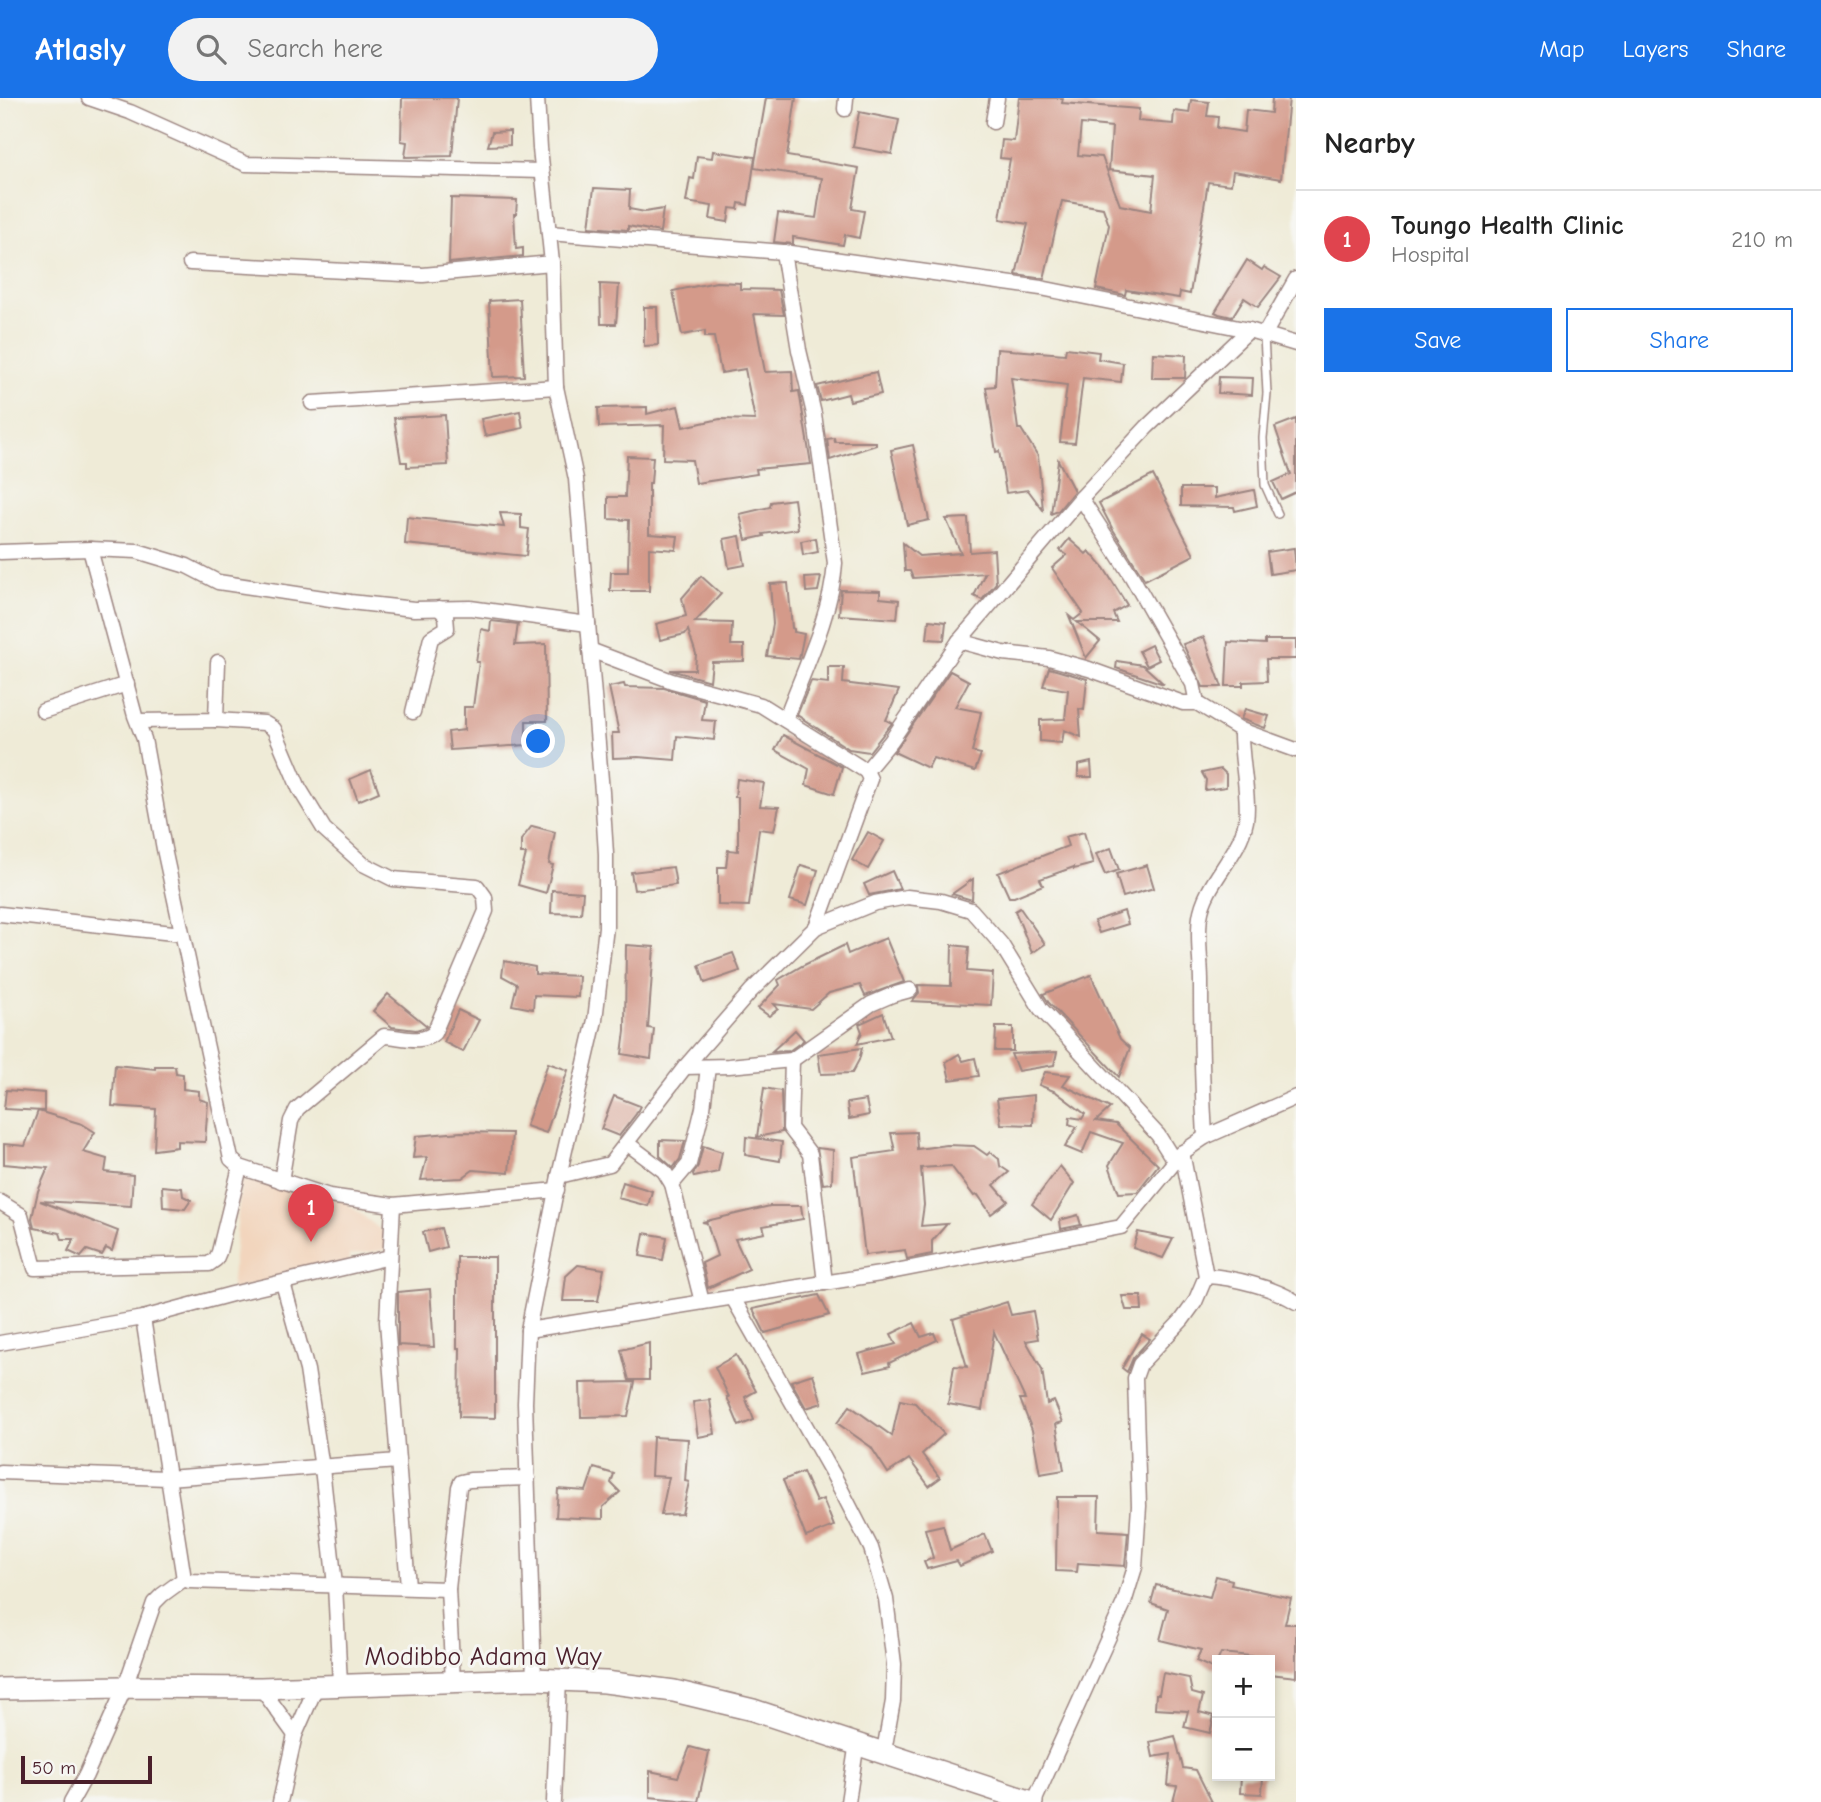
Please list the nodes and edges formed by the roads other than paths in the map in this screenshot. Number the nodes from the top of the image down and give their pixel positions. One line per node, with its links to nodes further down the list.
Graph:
1 (89, 98): 5 (street)
2 (537, 98): 5 (street)
3 (997, 98): 4 (street)
4 (993, 122)
5 (542, 171): 6 (street)
6 (549, 233): 7 (street); 9 (street)
7 (783, 252): 11 (street); 30 (street)
8 (190, 263): 9 (street)
9 (552, 263): 14 (street)
10 (1296, 279): 12 (street)
11 (1249, 330): 12 (street); 16 (street)
12 (1264, 335): 13 (street); 17 (lane)
13 (1296, 344)
14 (556, 387): 15 (street); 21 (street)
15 (312, 403)
16 (1081, 498): 22 (street); 26 (street)
17 (1278, 514)
18 (90, 549): 19 (street); 20 (street); 25 (street)
19 (0, 552)
20 (439, 608): 21 (street); 28 (street)
21 (588, 624): 23 (street)
22 (959, 641): 26 (street); 34 (street)
23 (590, 650): 30 (street); 48 (street)
24 (218, 662): 29 (street)
25 (127, 684): 27 (street); 31 (street)
26 (1197, 702): 32 (street)
27 (43, 711)
28 (413, 712)
29 (216, 720): 31 (street); 47 (street)
30 (785, 720): 34 (street)
31 (138, 722): 37 (street)
32 (1241, 730): 33 (street); 43 (street)
33 (1296, 750)
34 (866, 771): 36 (street)
35 (0, 914): 37 (street)
36 (816, 927): 41 (street); 45 (street)
37 (182, 934): 46 (street)
38 (911, 990): 39 (street)
39 (792, 1060): 40 (street); 55 (street)
40 (708, 1066): 41 (street); 49 (street)
41 (685, 1067): 44 (street)
42 (1296, 1097): 43 (street)
43 (1205, 1137): 45 (street)
44 (628, 1144): 48 (street); 49 (street)
45 (1182, 1152): 53 (street); 55 (street)
46 (240, 1167): 47 (street); 50 (street)
47 (281, 1181): 51 (street)
48 (558, 1183): 51 (street); 60 (street)
49 (671, 1184): 57 (street)
50 (0, 1202)
51 (393, 1205): 52 (street)
52 (390, 1257): 54 (street); 62 (street)
53 (1206, 1276): 58 (street); 86 (street)
54 (283, 1283): 59 (street); 63 (street)
55 (825, 1283): 56 (street)
56 (733, 1297): 57 (street); 81 (street)
57 (702, 1302): 60 (street)
58 (1296, 1302)
59 (143, 1318): 61 (street); 65 (street)
60 (528, 1330): 66 (street)
61 (0, 1343)
62 (398, 1461): 63 (street); 69 (street)
63 (321, 1468): 65 (street); 68 (street)
64 (0, 1472): 65 (street)
65 (167, 1478): 67 (street)
66 (528, 1478): 70 (street); 71 (street)
67 (184, 1579): 68 (street); 76 (street)
68 (335, 1586): 69 (street); 74 (street)
69 (408, 1586): 70 (street)
70 (448, 1589): 73 (street)
71 (534, 1679): 72 (main road, Modibbo Adama Way); 73 (main road, Modibbo Adama Way)
72 (559, 1679): 80 (main road, Modibbo Adama Way); 84 (street)
73 (453, 1681): 74 (main road, Modibbo Adama Way)
74 (340, 1684): 75 (main road, Modibbo Adama Way)
75 (316, 1686): 77 (main road, Modibbo Adama Way); 79 (street)
76 (125, 1687): 77 (main road, Modibbo Adama Way); 78 (main road, Modibbo Adama Way); 82 (street)
77 (261, 1688): 79 (street)
78 (0, 1689)
79 (295, 1735): 83 (street)
80 (857, 1742): 81 (main road, Modibbo Adama Way); 85 (street)
81 (884, 1751): 86 (main road, Modibbo Adama Way)
82 (71, 1802)
83 (280, 1802)
84 (554, 1802)
85 (848, 1802)
86 (1033, 1802)

